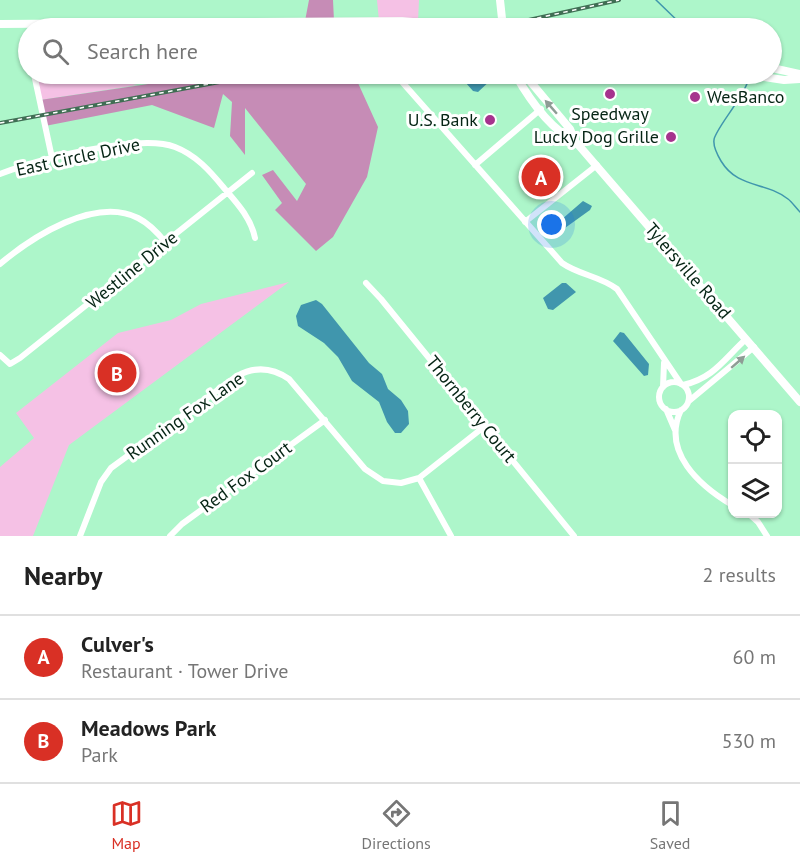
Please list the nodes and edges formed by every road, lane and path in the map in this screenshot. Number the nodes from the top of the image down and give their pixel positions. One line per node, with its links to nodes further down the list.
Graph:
1 (500, 0): 2 (main road)
2 (502, 18)
3 (0, 24): 4 (main road)
4 (18, 25)
5 (782, 70): 6 (main road)
6 (800, 74)
7 (800, 79): 8 (main road)
8 (782, 80)
9 (36, 84): 15 (street)
10 (404, 84): 16 (street)
11 (522, 84): 13 (main road, Tylersville Road)
12 (533, 84): 14 (main road, Tylersville Road, one-way to 12)
13 (541, 109): 14 (main road, Tylersville Road); 16 (street)
14 (575, 141): 17 (main road, Tylersville Road)
15 (52, 158): 19 (street, East Circle Drive); 20 (street, East Circle Drive)
16 (475, 165): 21 (street)
17 (597, 165): 21 (street); 26 (main road, Tylersville Road)
18 (252, 173): 20 (street, Westline Drive)
19 (0, 174)
20 (228, 193): 22 (street, East Circle Drive); 23 (street, Westline Drive)
21 (527, 224): 29 (street)
22 (255, 238)
23 (166, 243): 24 (street); 28 (street, Westline Drive)
24 (0, 264)
25 (366, 283): 37 (street, Thornberry Court)
26 (746, 339): 27 (main road, Tylersville Road); 30 (street)
27 (754, 347): 32 (street, one-way to 27); 33 (main road, Tylersville Road)
28 (0, 355)
29 (664, 362): 30 (street); 31 (street)
30 (682, 384): 31 (street); 32 (street)
31 (663, 387): 34 (street)
32 (688, 401): 35 (street)
33 (800, 402)
34 (666, 409): 35 (street); 38 (street)
35 (681, 410): 38 (street)
36 (325, 420): 39 (street, Running Fox Lane); 42 (street, Running Fox Lane); 43 (street, Red Fox Court)
37 (485, 426): 39 (street); 45 (street, Thornberry Court)
38 (675, 430): 40 (street)
39 (419, 478): 44 (street)
40 (728, 503)
41 (755, 518): 46 (street)
42 (80, 536)
43 (170, 536)
44 (451, 536)
45 (574, 536)
46 (768, 536)

